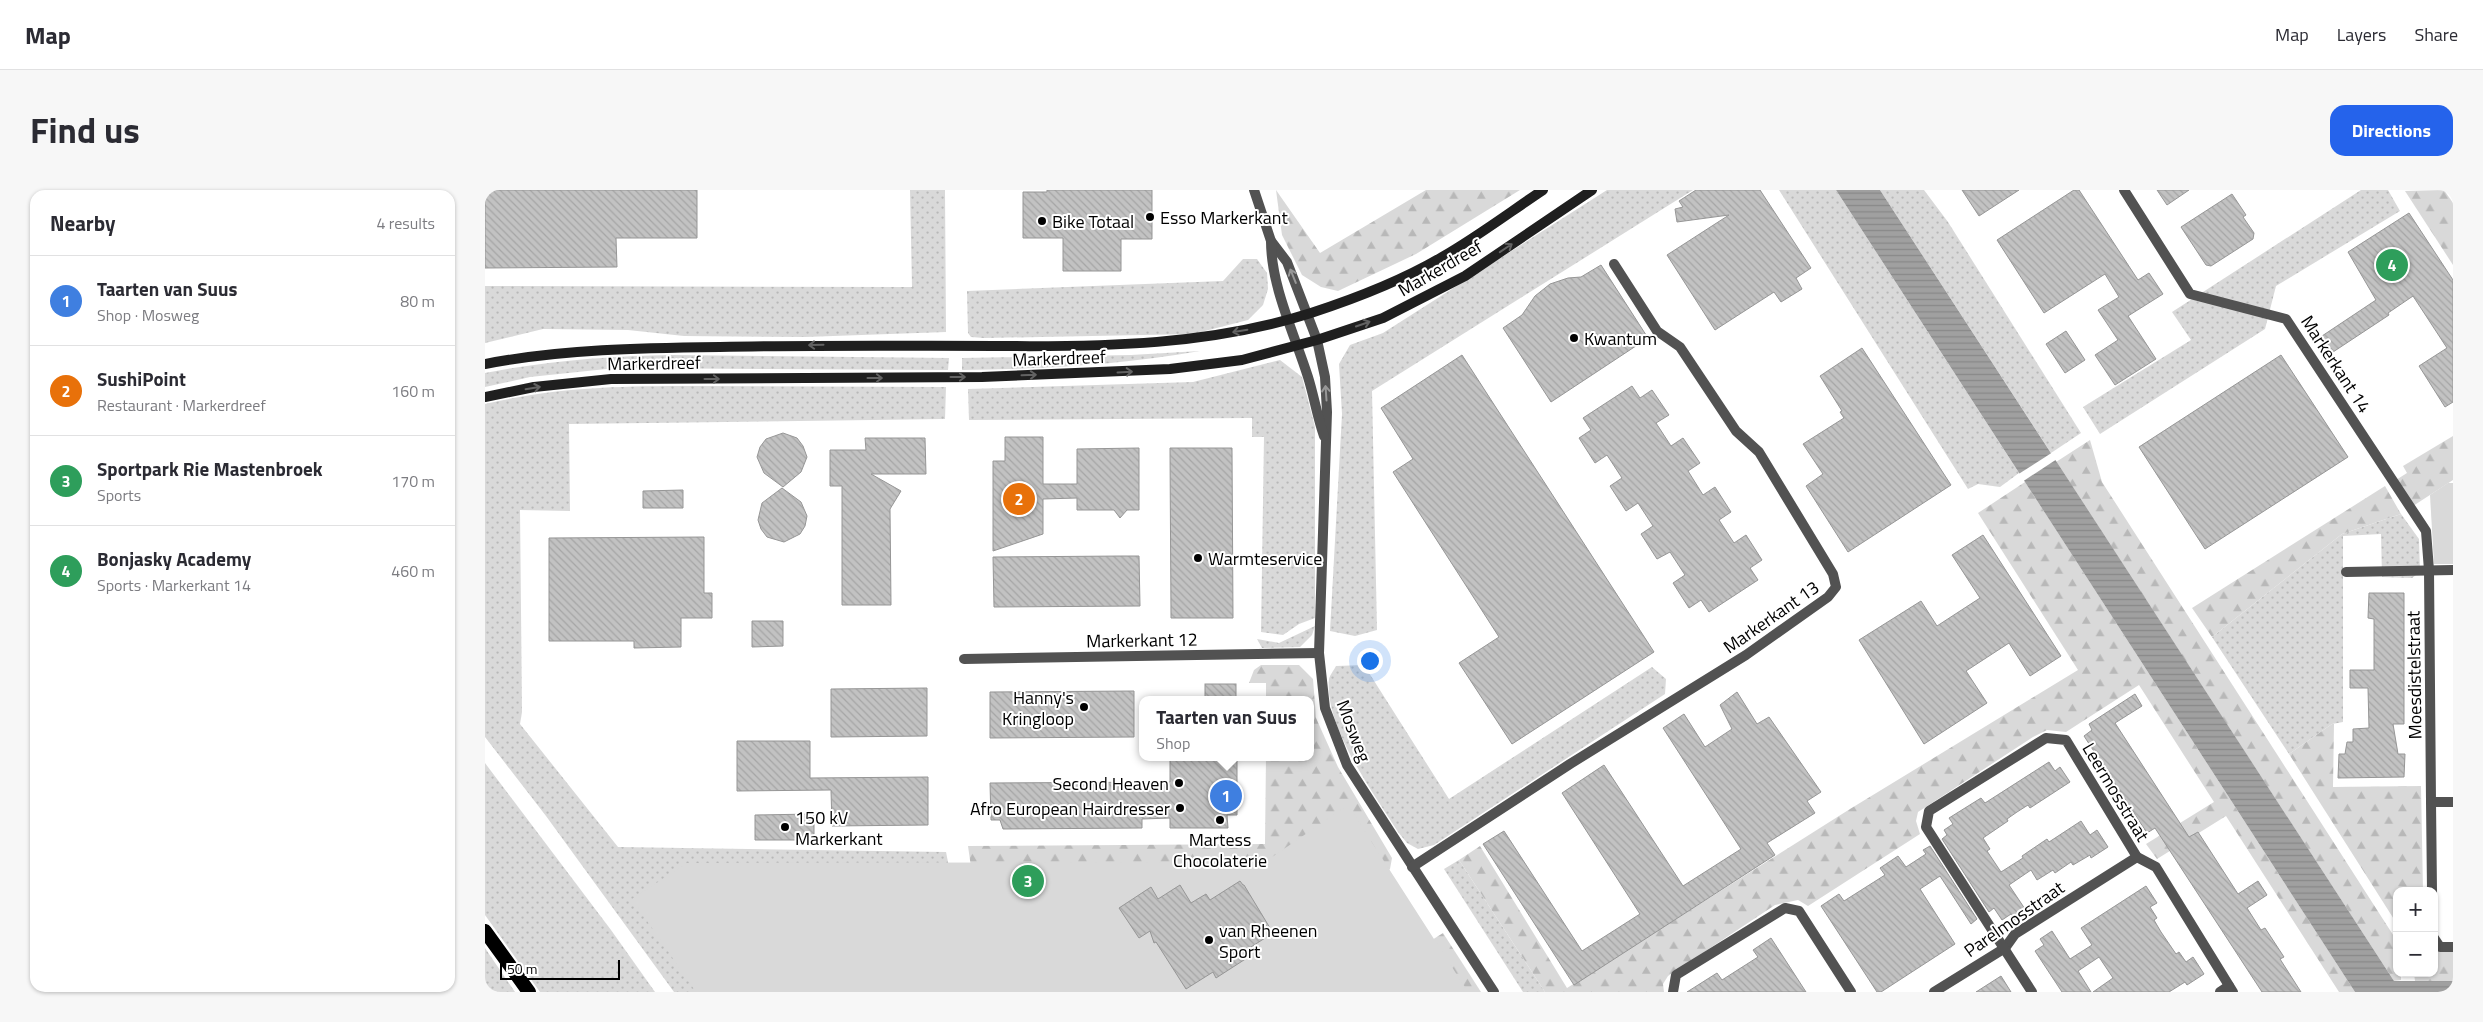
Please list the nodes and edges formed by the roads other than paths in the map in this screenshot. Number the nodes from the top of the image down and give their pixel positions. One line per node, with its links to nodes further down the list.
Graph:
1 (1254, 190): 5 (street)
2 (1543, 190): 7 (main road, Markerdreef)
3 (1592, 190): 9 (main road, Markerdreef, one-way to 3)
4 (2124, 190): 14 (street, Markerkant 14)
5 (1271, 241): 7 (street, Mosweg, one-way to 5); 8 (street, Mosweg)
6 (1614, 264): 22 (street, Markerkant 13)
7 (1308, 314): 8 (main road, Markerdreef); 9 (street, Mosweg)
8 (1287, 319): 10 (street, Mosweg); 11 (main road, Markerdreef, one-way to 11)
9 (1317, 340): 10 (main road, Markerdreef); 13 (street, Mosweg, one-way to 9)
10 (1297, 346): 12 (main road, Markerdreef, one-way to 10); 13 (street, Mosweg)
11 (485, 364)
12 (485, 397)
13 (1327, 442): 17 (street, Mosweg)
14 (2429, 570): 15 (street); 16 (street); 19 (street, Moesdistelstraat)
15 (2453, 570)
16 (2346, 572)
17 (1319, 653): 18 (street, Markerkant 12); 22 (street, Mosweg)
18 (964, 659)
19 (2431, 802): 20 (street); 23 (street, Moesdistelstraat)
20 (2453, 802)
21 (2137, 857): 27 (street, Parelmosstraat); 27 (street, Leermosstraat); 28 (street, Leermosstraat)
22 (1412, 867): 30 (street, Mosweg)
23 (2432, 887)
24 (485, 931): 29 (highway)
25 (2438, 944): 26 (street)
26 (2453, 947)
27 (2005, 948): 33 (street, Parelmosstraat); 34 (street)
28 (2231, 989): 35 (street, Leermosstraat)
29 (529, 992)
30 (1494, 992)
31 (1673, 992): 32 (street)
32 (1851, 992)
33 (1934, 992)
34 (2032, 992)
35 (2220, 992)

